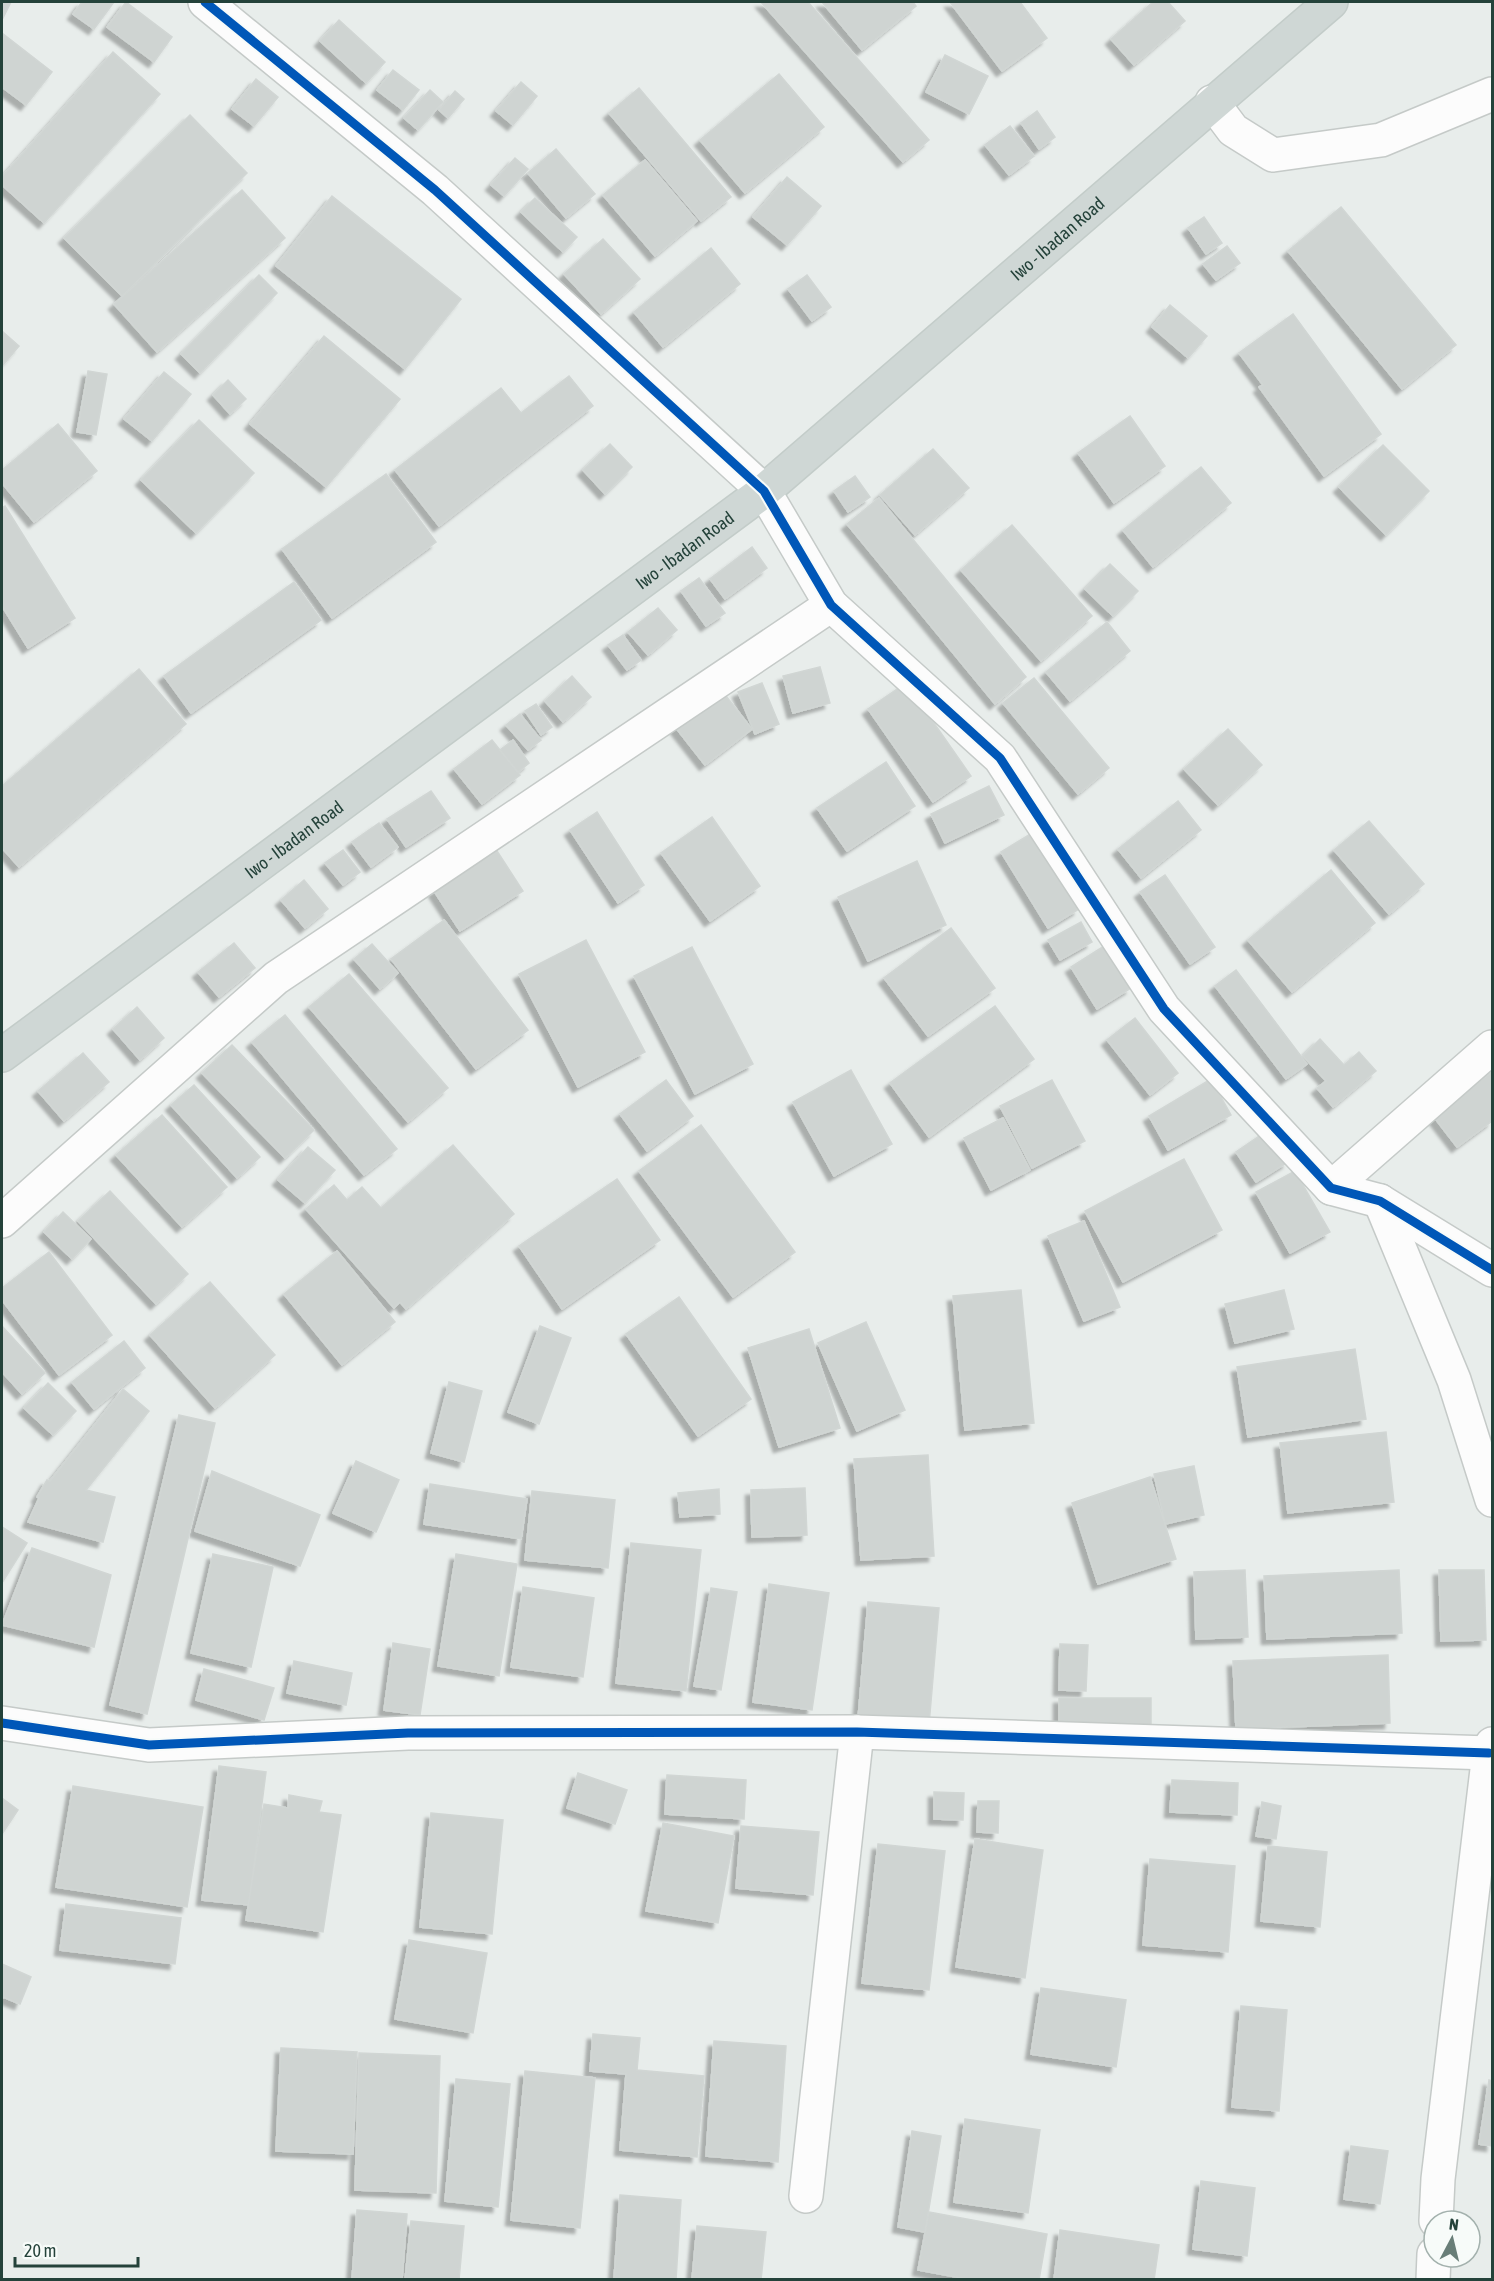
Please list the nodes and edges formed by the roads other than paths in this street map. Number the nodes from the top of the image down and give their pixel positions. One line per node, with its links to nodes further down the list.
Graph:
1 (204, 2): 5 (street)
2 (1331, 2): 4 (main road, Iwo - Ibadan Road)
3 (1492, 94): 4 (street)
4 (1212, 102): 5 (main road, Iwo - Ibadan Road)
5 (764, 491): 6 (street); 8 (main road, Iwo - Ibadan Road)
6 (831, 605): 9 (street); 11 (street)
7 (1492, 1047): 9 (street)
8 (2, 1055)
9 (1331, 1188): 10 (street)
10 (1380, 1201): 12 (street); 13 (street)
11 (2, 1221)
12 (1492, 1270)
13 (1492, 1500)
14 (2, 1723): 15 (street)
15 (857, 1732): 16 (street); 17 (street)
16 (1491, 1748): 18 (street)
17 (806, 2196)
18 (1437, 2209)

